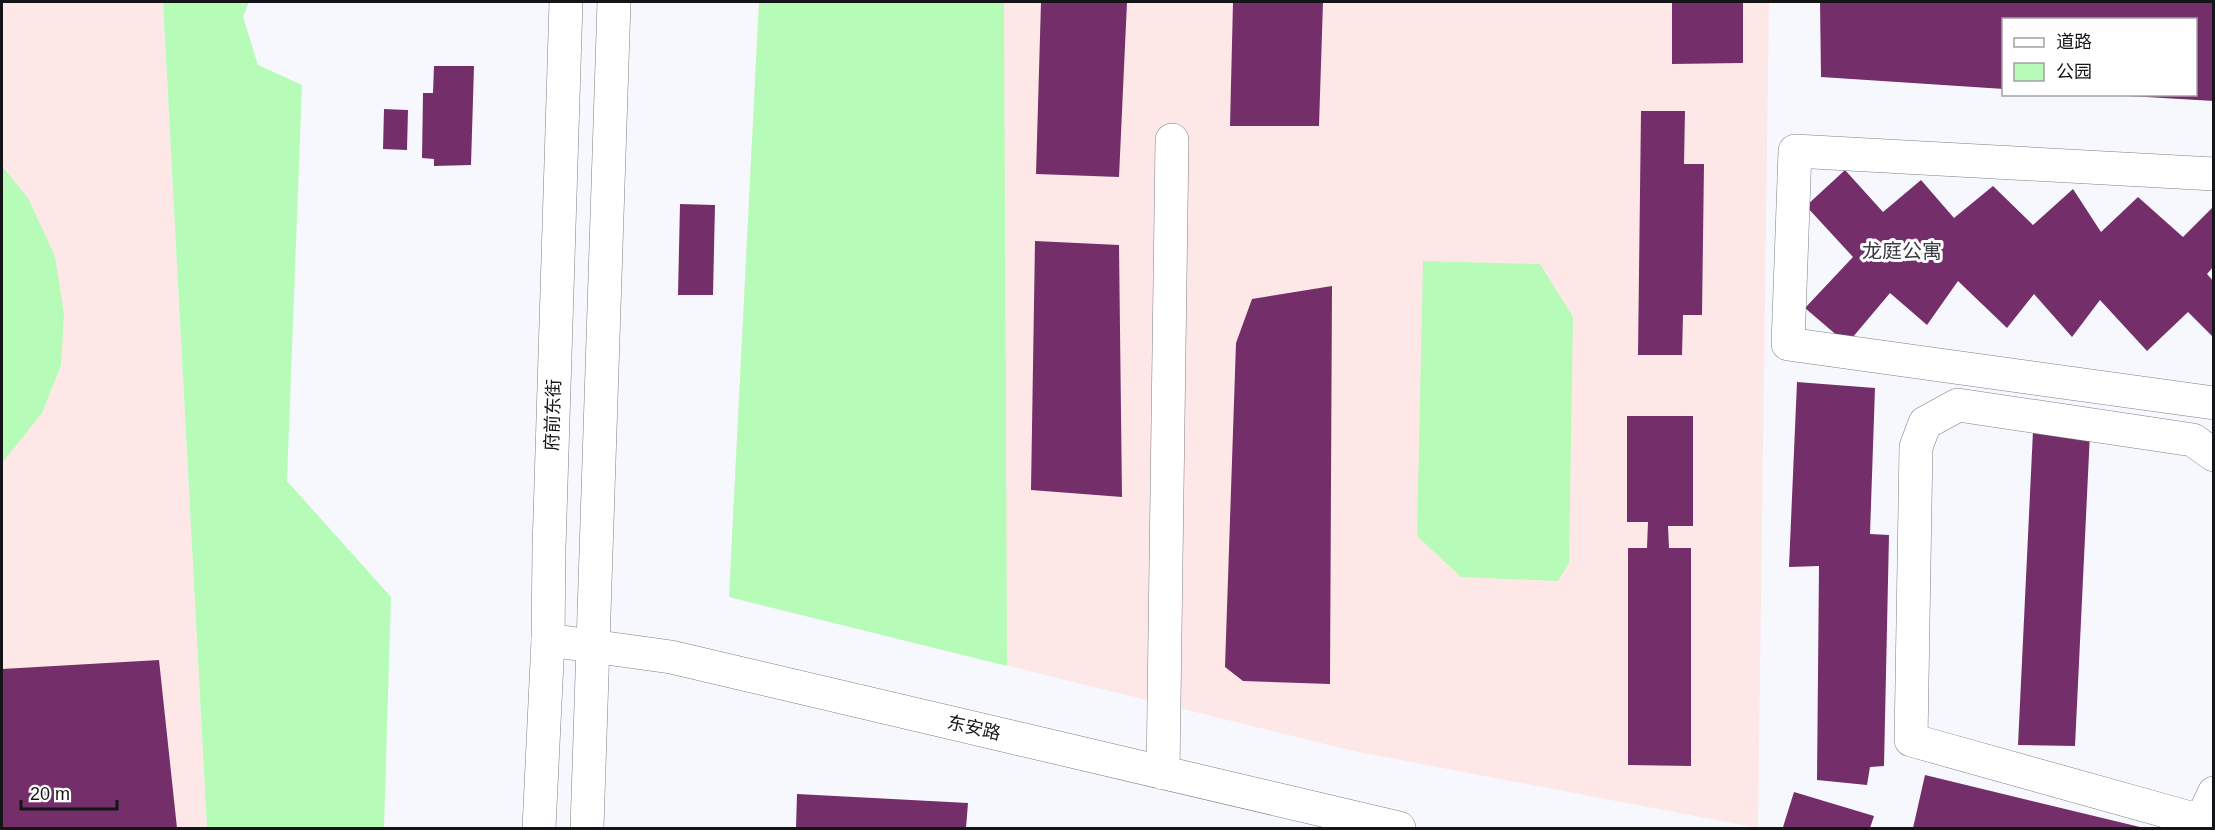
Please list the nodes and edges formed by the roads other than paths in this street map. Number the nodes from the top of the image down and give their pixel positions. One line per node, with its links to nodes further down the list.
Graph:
1 (566, 2): 7 (main road, 府前东街)
2 (614, 2): 8 (main road)
3 (1172, 140): 9 (main road)
4 (2214, 174): 5 (main road)
5 (2214, 403)
6 (2214, 455): 10 (main road)
7 (548, 640): 8 (main road, 东安路); 11 (main road, 府前东街)
8 (593, 647): 9 (main road, 东安路); 12 (main road)
9 (1163, 773): 13 (main road, 东安路)
10 (2204, 814)
11 (539, 828)
12 (587, 828)
13 (1399, 828)

